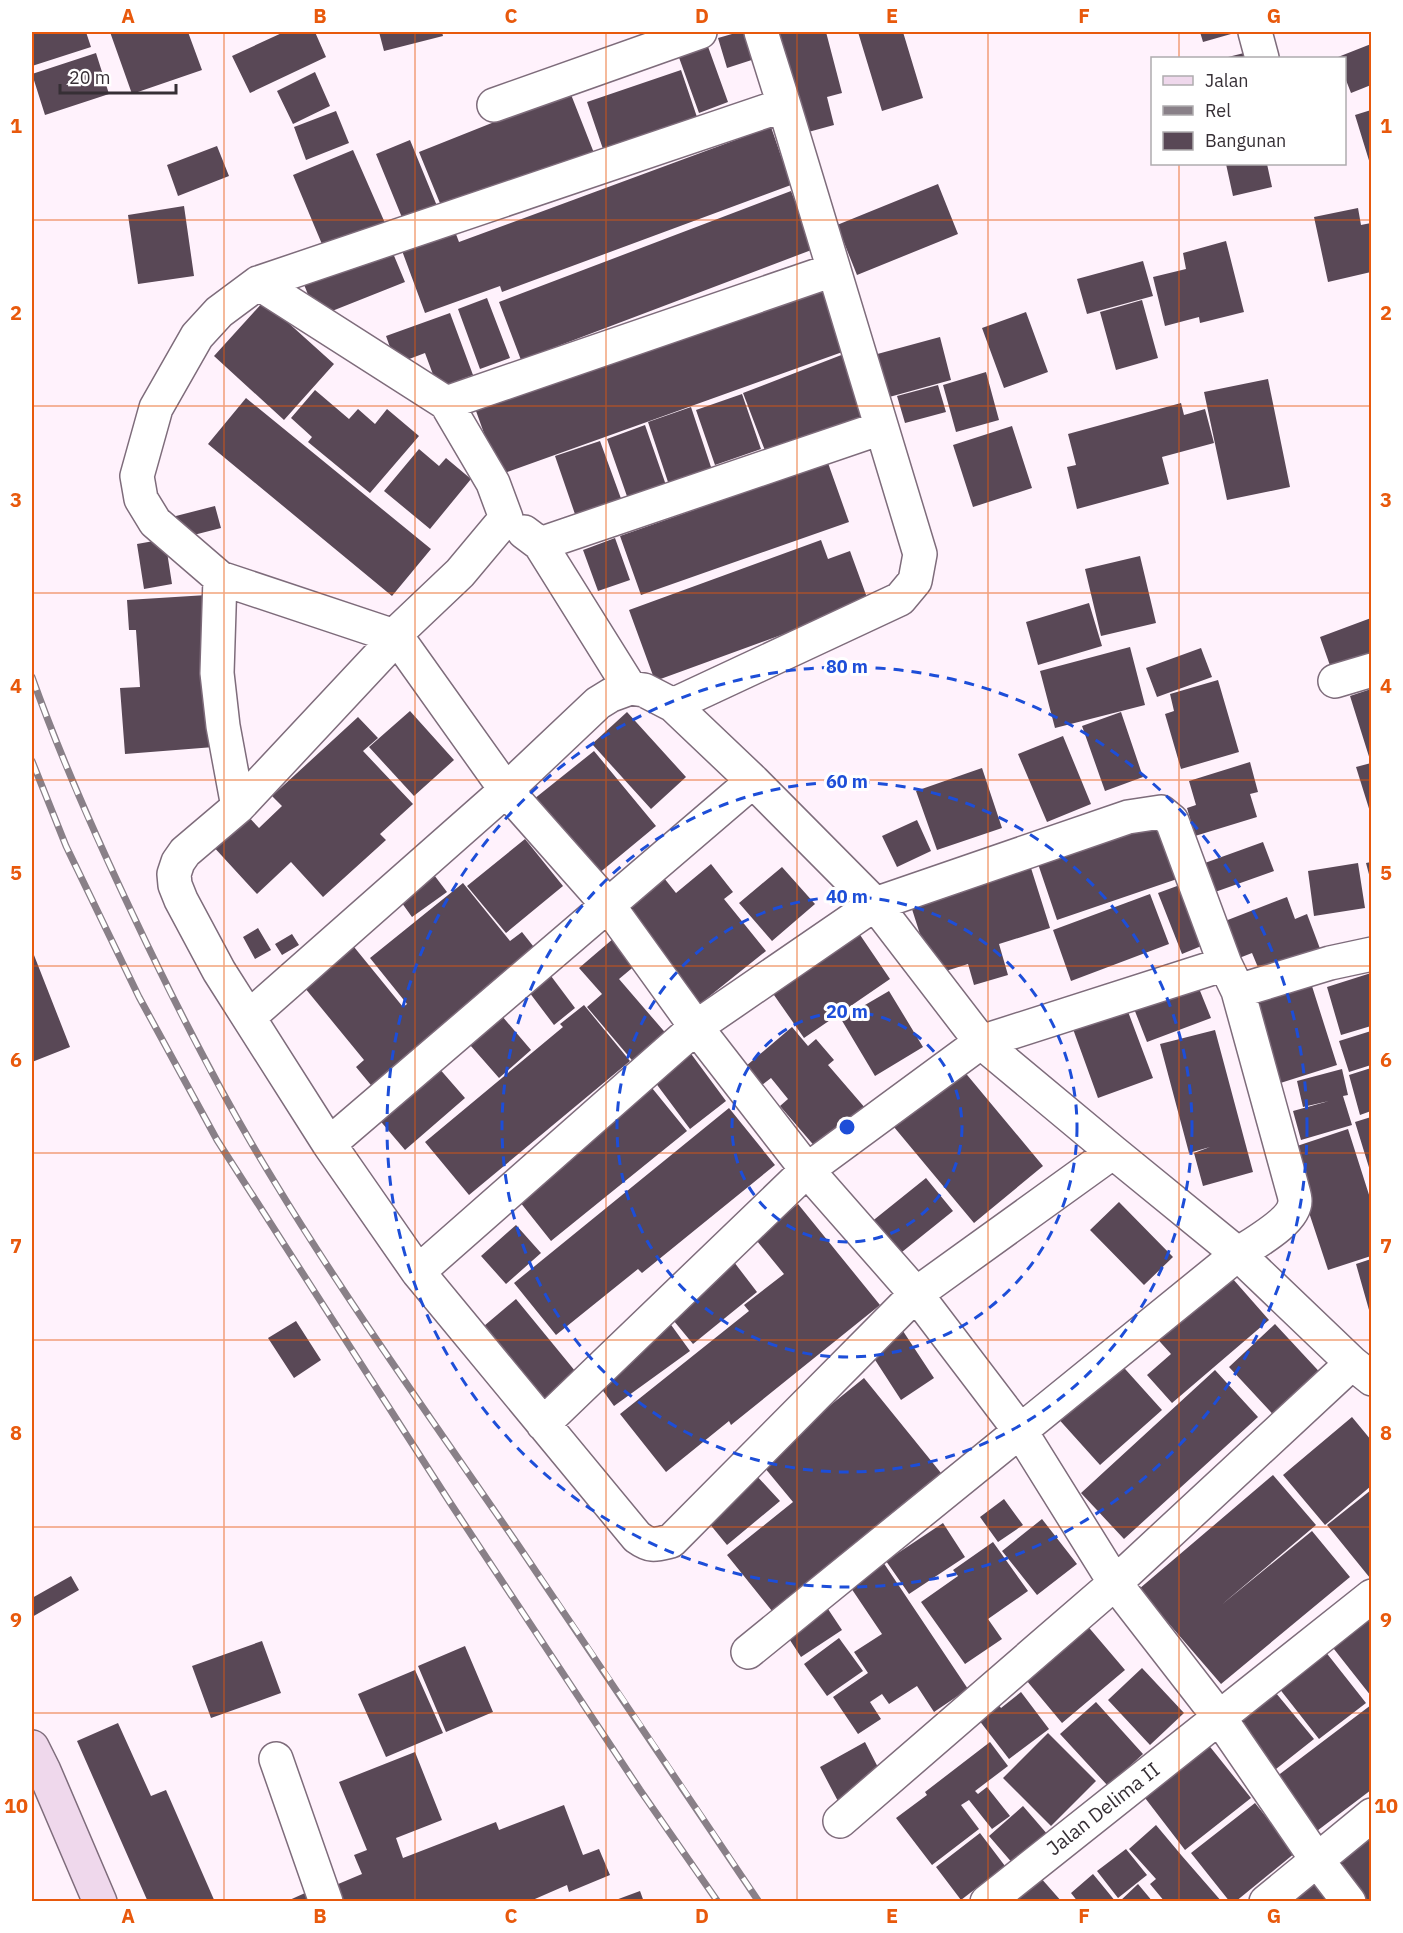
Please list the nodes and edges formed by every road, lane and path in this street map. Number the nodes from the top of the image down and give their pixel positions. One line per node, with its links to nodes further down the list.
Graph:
1 (700, 32): 5 (street)
2 (760, 32): 6 (street)
3 (1255, 32): 4 (street)
4 (1262, 57)
5 (494, 105)
6 (784, 105): 7 (street); 8 (street)
7 (832, 270): 9 (street); 10 (street)
8 (258, 283): 9 (street); 13 (street)
9 (446, 404): 11 (street)
10 (881, 428): 12 (street); 18 (street)
11 (506, 518): 12 (street); 14 (street)
12 (540, 544): 17 (street)
13 (220, 578): 14 (street); 21 (street)
14 (397, 637): 20 (street); 21 (street)
15 (1371, 670): 16 (street)
16 (1335, 681)
17 (630, 688): 18 (street); 20 (street)
18 (673, 705): 19 (street)
19 (753, 781): 22 (street); 23 (street)
20 (506, 790): 22 (street); 26 (street)
21 (238, 807): 26 (street)
22 (609, 904): 27 (street); 29 (street)
23 (875, 904): 25 (street); 27 (street); 28 (street)
24 (1371, 954): 25 (street)
25 (1231, 978): 28 (street); 32 (street)
26 (249, 1017): 29 (street)
27 (696, 1027): 31 (street); 33 (street)
28 (981, 1042): 30 (street); 31 (street)
29 (329, 1144): 33 (street)
30 (1113, 1152): 32 (street); 34 (street)
31 (807, 1170): 34 (street); 36 (street)
32 (1238, 1254): 35 (street); 37 (street)
33 (418, 1272): 36 (street)
34 (916, 1294): 36 (street); 37 (street)
35 (1362, 1371): 38 (street)
36 (543, 1424)
37 (1021, 1432): 38 (street); 40 (street)
38 (1115, 1584): 41 (street); 45 (street)
39 (1371, 1596): 41 (street, Jalan Delima II)
40 (748, 1652)
41 (1219, 1717): 46 (street); 49 (street, Jalan Delima II)
42 (276, 1759): 48 (street)
43 (36, 1766): 47 (street)
44 (1371, 1815): 46 (street)
45 (840, 1821)
46 (1317, 1860): 50 (street); 51 (street)
47 (100, 1902)
48 (326, 1902)
49 (987, 1902)
50 (1266, 1902)
51 (1349, 1902)

